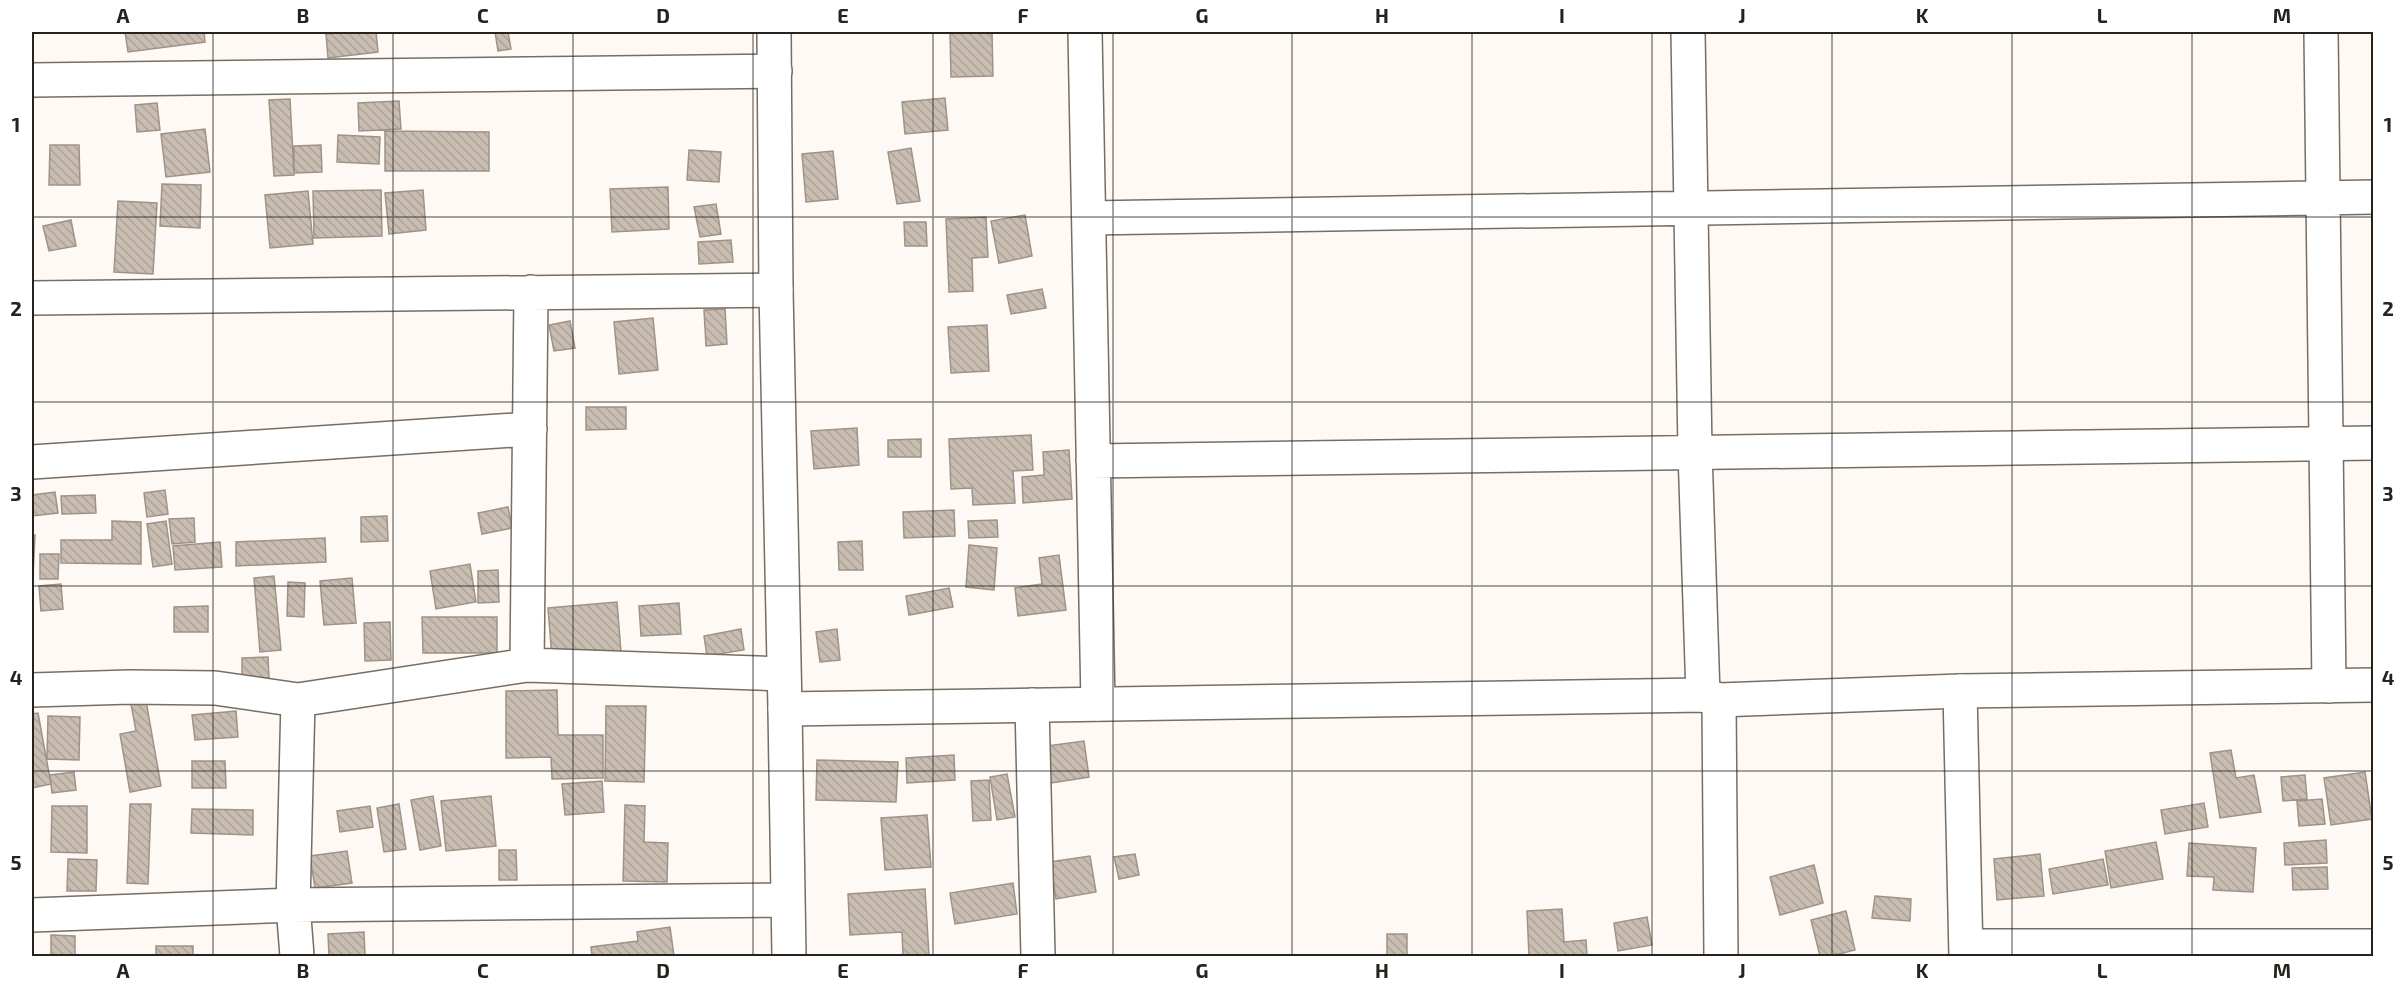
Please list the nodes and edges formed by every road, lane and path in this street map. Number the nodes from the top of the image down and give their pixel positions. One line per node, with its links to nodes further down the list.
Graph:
1 (774, 32): 5 (street)
2 (1086, 32): 10 (street)
3 (1688, 32): 9 (street)
4 (2321, 32): 8 (street)
5 (775, 70): 6 (street); 11 (street)
6 (32, 80)
7 (2373, 197): 8 (street)
8 (2324, 198): 9 (street); 16 (street)
9 (1692, 208): 10 (street); 17 (street)
10 (1089, 218): 18 (street)
11 (776, 290): 12 (street); 21 (street)
12 (531, 292): 13 (street); 14 (street)
13 (32, 298)
14 (530, 429): 19 (street); 20 (street)
15 (2373, 443): 16 (street)
16 (2325, 444): 17 (street); 23 (street)
17 (1695, 451): 18 (street); 26 (street)
18 (1093, 461): 28 (street)
19 (32, 462)
20 (527, 665): 21 (street); 27 (street)
21 (783, 674): 30 (street)
22 (2373, 685): 23 (street)
23 (2329, 686): 25 (street)
24 (32, 690): 27 (street)
25 (1960, 691): 26 (street); 35 (street)
26 (1711, 698): 28 (street); 39 (street)
27 (298, 700): 32 (street)
28 (1098, 704): 29 (street)
29 (1032, 705): 30 (street); 38 (street)
30 (785, 709): 31 (street)
31 (788, 900): 32 (street); 37 (street)
32 (293, 904): 33 (street); 36 (street)
33 (32, 915)
34 (2373, 946): 35 (street)
35 (1966, 951)
36 (297, 957)
37 (789, 957)
38 (1038, 957)
39 (1721, 957)

